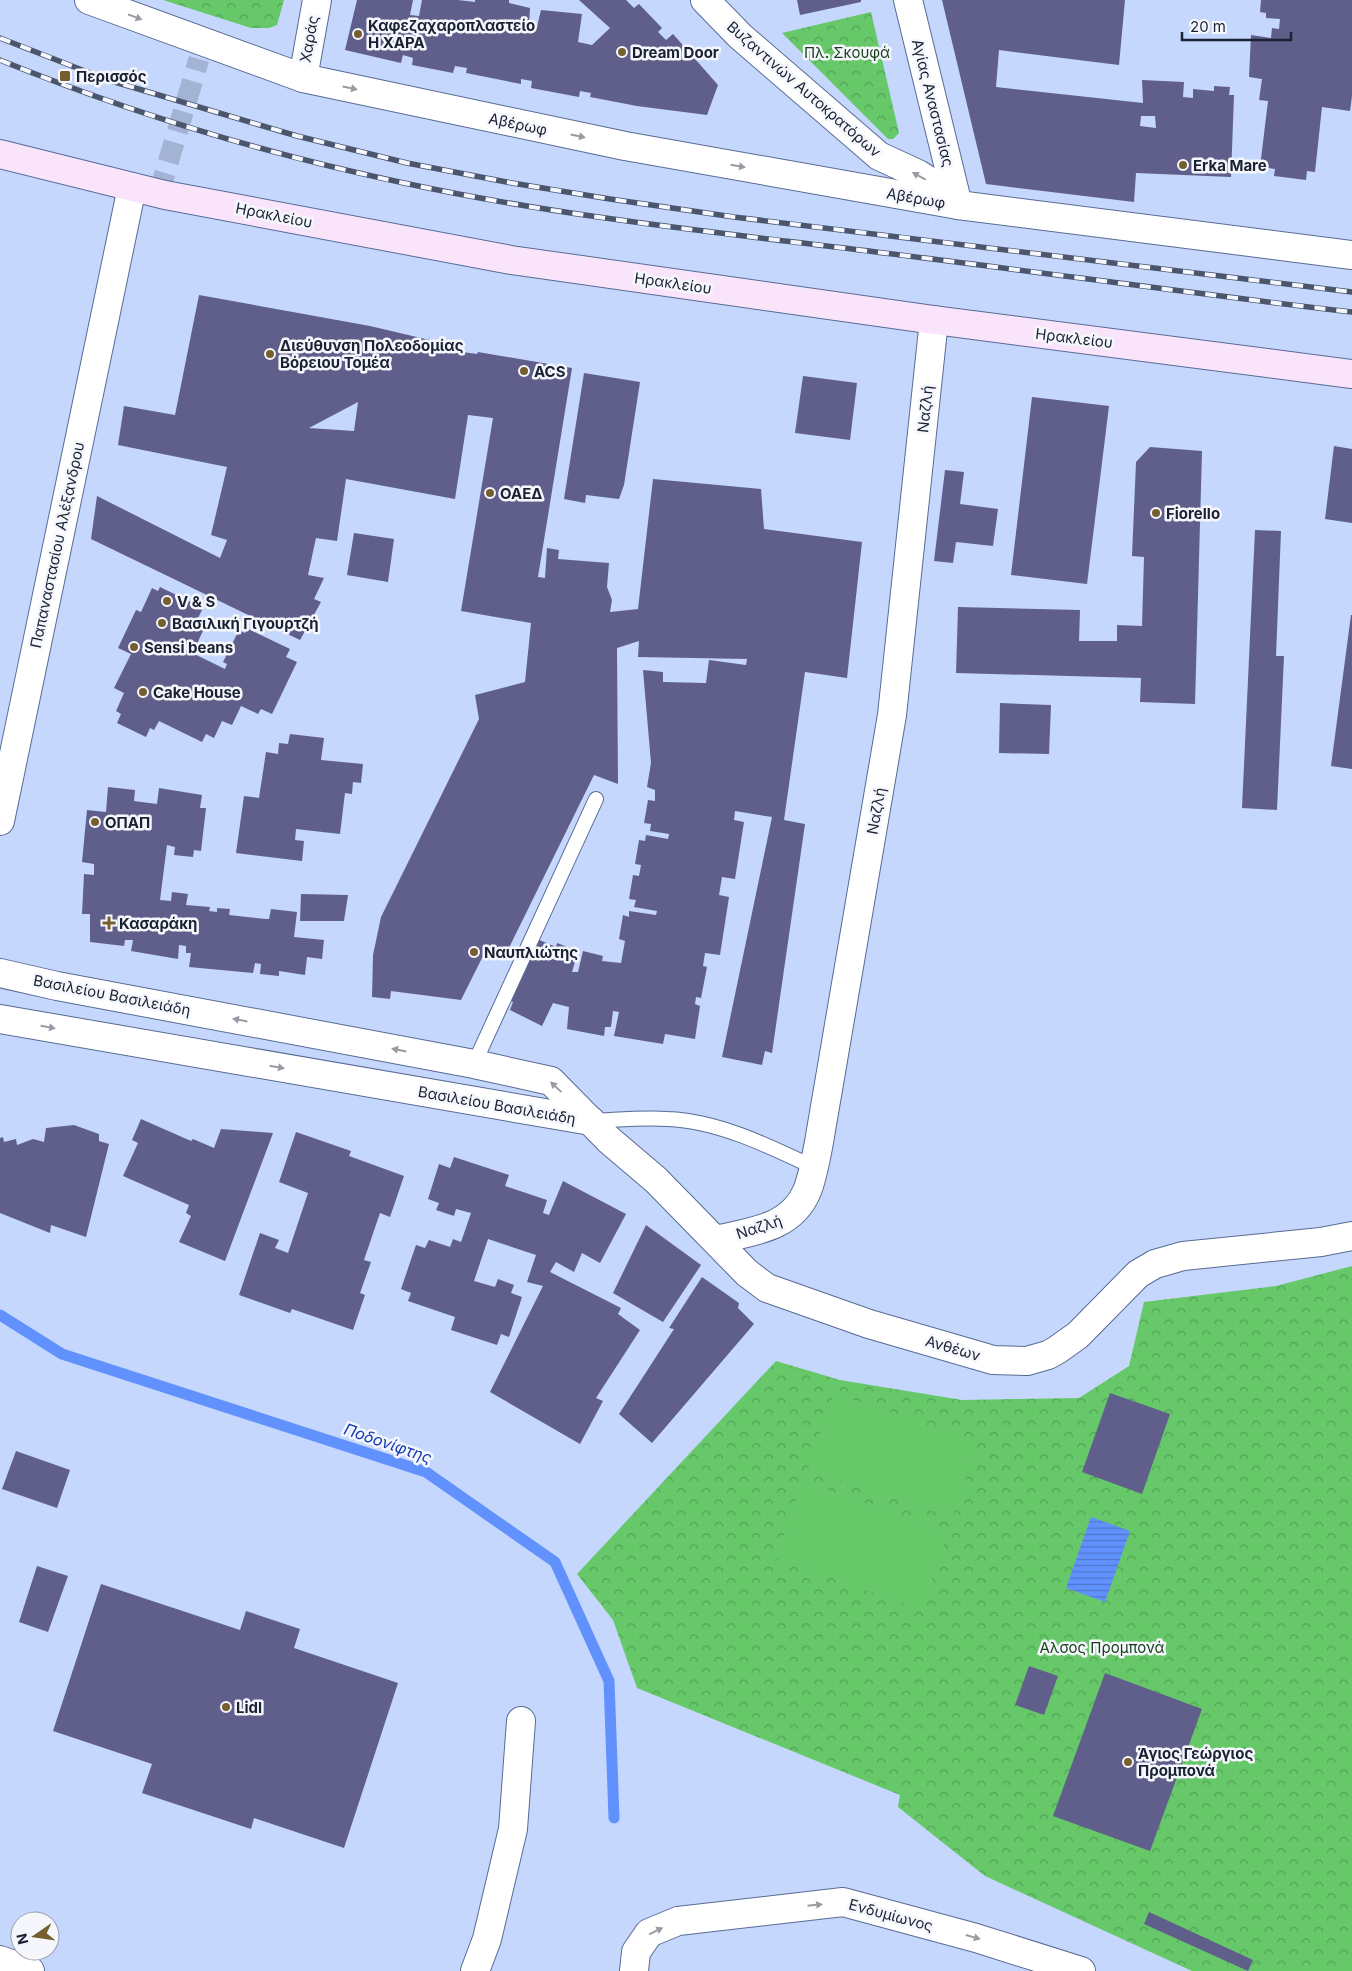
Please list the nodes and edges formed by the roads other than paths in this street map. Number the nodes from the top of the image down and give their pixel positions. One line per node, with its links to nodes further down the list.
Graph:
1 (89, 0): 5 (street, Αβέρωφ, one-way to 5)
2 (316, 0): 5 (street, Χαράς)
3 (705, 0): 8 (street, Βυζαντινών Αυτοκρατόρων, one-way to 3)
4 (908, 0): 8 (street, Αγίας Αναστασίας)
5 (302, 78): 8 (street, Αβέρωφ, one-way to 8)
6 (0, 154): 7 (main road, Ηρακλείου)
7 (132, 187): 10 (main road, Ηρακλείου); 13 (street, Παπαναστασίου Αλέξανδρου)
8 (958, 205): 9 (street)
9 (1352, 255)
10 (934, 320): 11 (main road, Ηρακλείου); 18 (street, Ναζλή)
11 (1352, 374)
12 (596, 799): 16 (lane)
13 (0, 821)
14 (0, 973): 16 (street, Βασιλείου Βασιλειάδη, one-way to 14)
15 (0, 1019): 17 (street, Βασιλείου Βασιλειάδη, one-way to 17)
16 (474, 1064): 17 (street, Βασιλείου Βασιλειάδη, one-way to 16)
17 (591, 1121): 18 (lane); 20 (street, Ανθέων)
18 (813, 1167): 20 (street, Ναζλή)
19 (1352, 1236): 20 (street, Ανθέων)
20 (716, 1240)
21 (521, 1721): 24 (street)
22 (0, 1960): 23 (street)
23 (30, 1971)
24 (475, 1971)
25 (634, 1971): 26 (street, Ενδυμίωνος, one-way to 26)
26 (1081, 1971)

